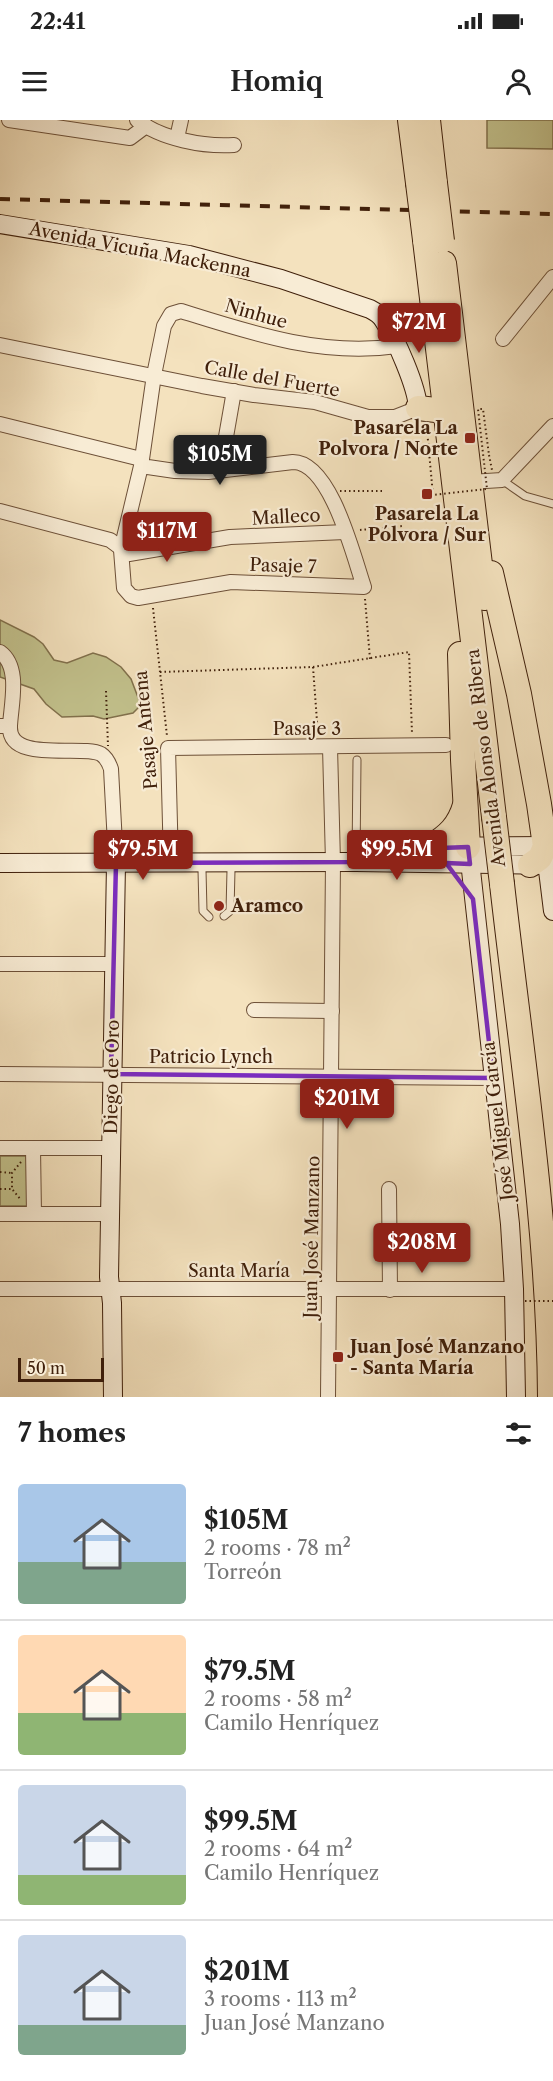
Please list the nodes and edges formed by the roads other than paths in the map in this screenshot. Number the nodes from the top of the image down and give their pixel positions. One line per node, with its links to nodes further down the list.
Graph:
1 (9, 120): 6 (street)
2 (180, 120): 7 (street)
3 (410, 120): 9 (highway, Avenida Alonso de Ribera)
4 (428, 120): 9 (highway, Avenida Alonso de Ribera)
5 (141, 123): 6 (street); 7 (street)
6 (81, 126)
7 (177, 138): 8 (street)
8 (234, 145)
9 (427, 183): 11 (highway, Avenida Alonso de Ribera, bridge)
10 (0, 224): 15 (main road, Avenida Vicuña Mackenna)
11 (433, 241): 18 (highway, Avenida Alonso de Ribera); 24 (highway, Avenida Alonso de Ribera)
12 (553, 277): 13 (street)
13 (503, 339)
14 (0, 345): 16 (street, Calle del Fuerte)
15 (397, 346): 16 (street, Ninhue); 19 (main road)
16 (154, 375): 17 (street, Calle del Fuerte); 22 (street, Ninhue)
17 (234, 391): 19 (street, Calle del Fuerte); 23 (street)
18 (445, 411): 19 (highway); 24 (highway, Avenida Alonso de Ribera)
19 (422, 419)
20 (0, 424): 22 (street)
21 (553, 426): 24 (street)
22 (141, 462): 23 (street); 28 (street, Ninhue)
23 (220, 471): 27 (street)
24 (478, 488): 25 (lane); 36 (highway); 44 (highway); 44 (highway, Avenida Alonso de Ribera)
25 (553, 504)
26 (0, 511): 28 (street, Malleco)
27 (345, 532): 28 (street, Malleco); 29 (street, Pasaje 7)
28 (121, 550): 29 (street, Ninhue)
29 (131, 596)
30 (0, 652): 31 (street)
31 (6, 733): 43 (street, Diego de Oro)
32 (446, 745): 33 (street, Pasaje 3)
33 (325, 747): 34 (street, Pasaje 3); 39 (street, Juan José Manzano)
34 (168, 748): 42 (street, Pasaje Antena)
35 (357, 760): 40 (lane)
36 (465, 805): 37 (highway); 38 (highway)
37 (475, 852): 38 (main road); 44 (main road); 47 (main road, José Miguel García)
38 (434, 855): 40 (main road); 47 (main road)
39 (333, 862): 40 (main road); 46 (main road); 54 (street, Juan José Manzano)
40 (356, 862)
41 (0, 863): 43 (main road)
42 (171, 863): 43 (main road); 45 (main road)
43 (116, 864): 52 (main road, Diego de Oro)
44 (535, 865): 48 (main road); 63 (highway, Avenida Alonso de Ribera)
45 (202, 872): 46 (main road); 50 (lane)
46 (231, 872): 49 (lane)
47 (473, 899): 58 (main road, José Miguel García)
48 (553, 911)
49 (224, 916)
50 (209, 917)
51 (0, 964): 52 (street)
52 (114, 964): 56 (main road, Diego de Oro)
53 (254, 1010): 54 (street)
54 (332, 1011): 57 (street, Juan José Manzano)
55 (0, 1074): 56 (street, Patricio Lynch)
56 (111, 1074): 57 (street, Patricio Lynch); 61 (main road, Diego de Oro)
57 (331, 1076): 58 (street, Patricio Lynch); 69 (street, Juan José Manzano)
58 (493, 1077): 72 (main road, José Miguel García)
59 (0, 1148): 60 (street)
60 (33, 1148): 61 (street); 65 (street)
61 (110, 1148): 66 (main road, Diego de Oro)
62 (389, 1189): 70 (street)
63 (546, 1198): 71 (highway, Avenida Alonso de Ribera)
64 (0, 1214): 65 (street)
65 (34, 1214): 66 (street)
66 (110, 1214): 68 (main road, Diego de Oro)
67 (0, 1289): 68 (street, Santa María)
68 (110, 1289): 69 (street, Santa María); 73 (main road, Diego de Oro)
69 (329, 1290): 70 (street, Santa María); 74 (street, Juan José Manzano)
70 (390, 1290): 72 (street, Santa María)
71 (549, 1293): 76 (highway); 77 (highway, Avenida Alonso de Ribera)
72 (520, 1295): 75 (main road, José Miguel García)
73 (113, 1397)
74 (328, 1397)
75 (516, 1397)
76 (533, 1397)
77 (550, 1397)

